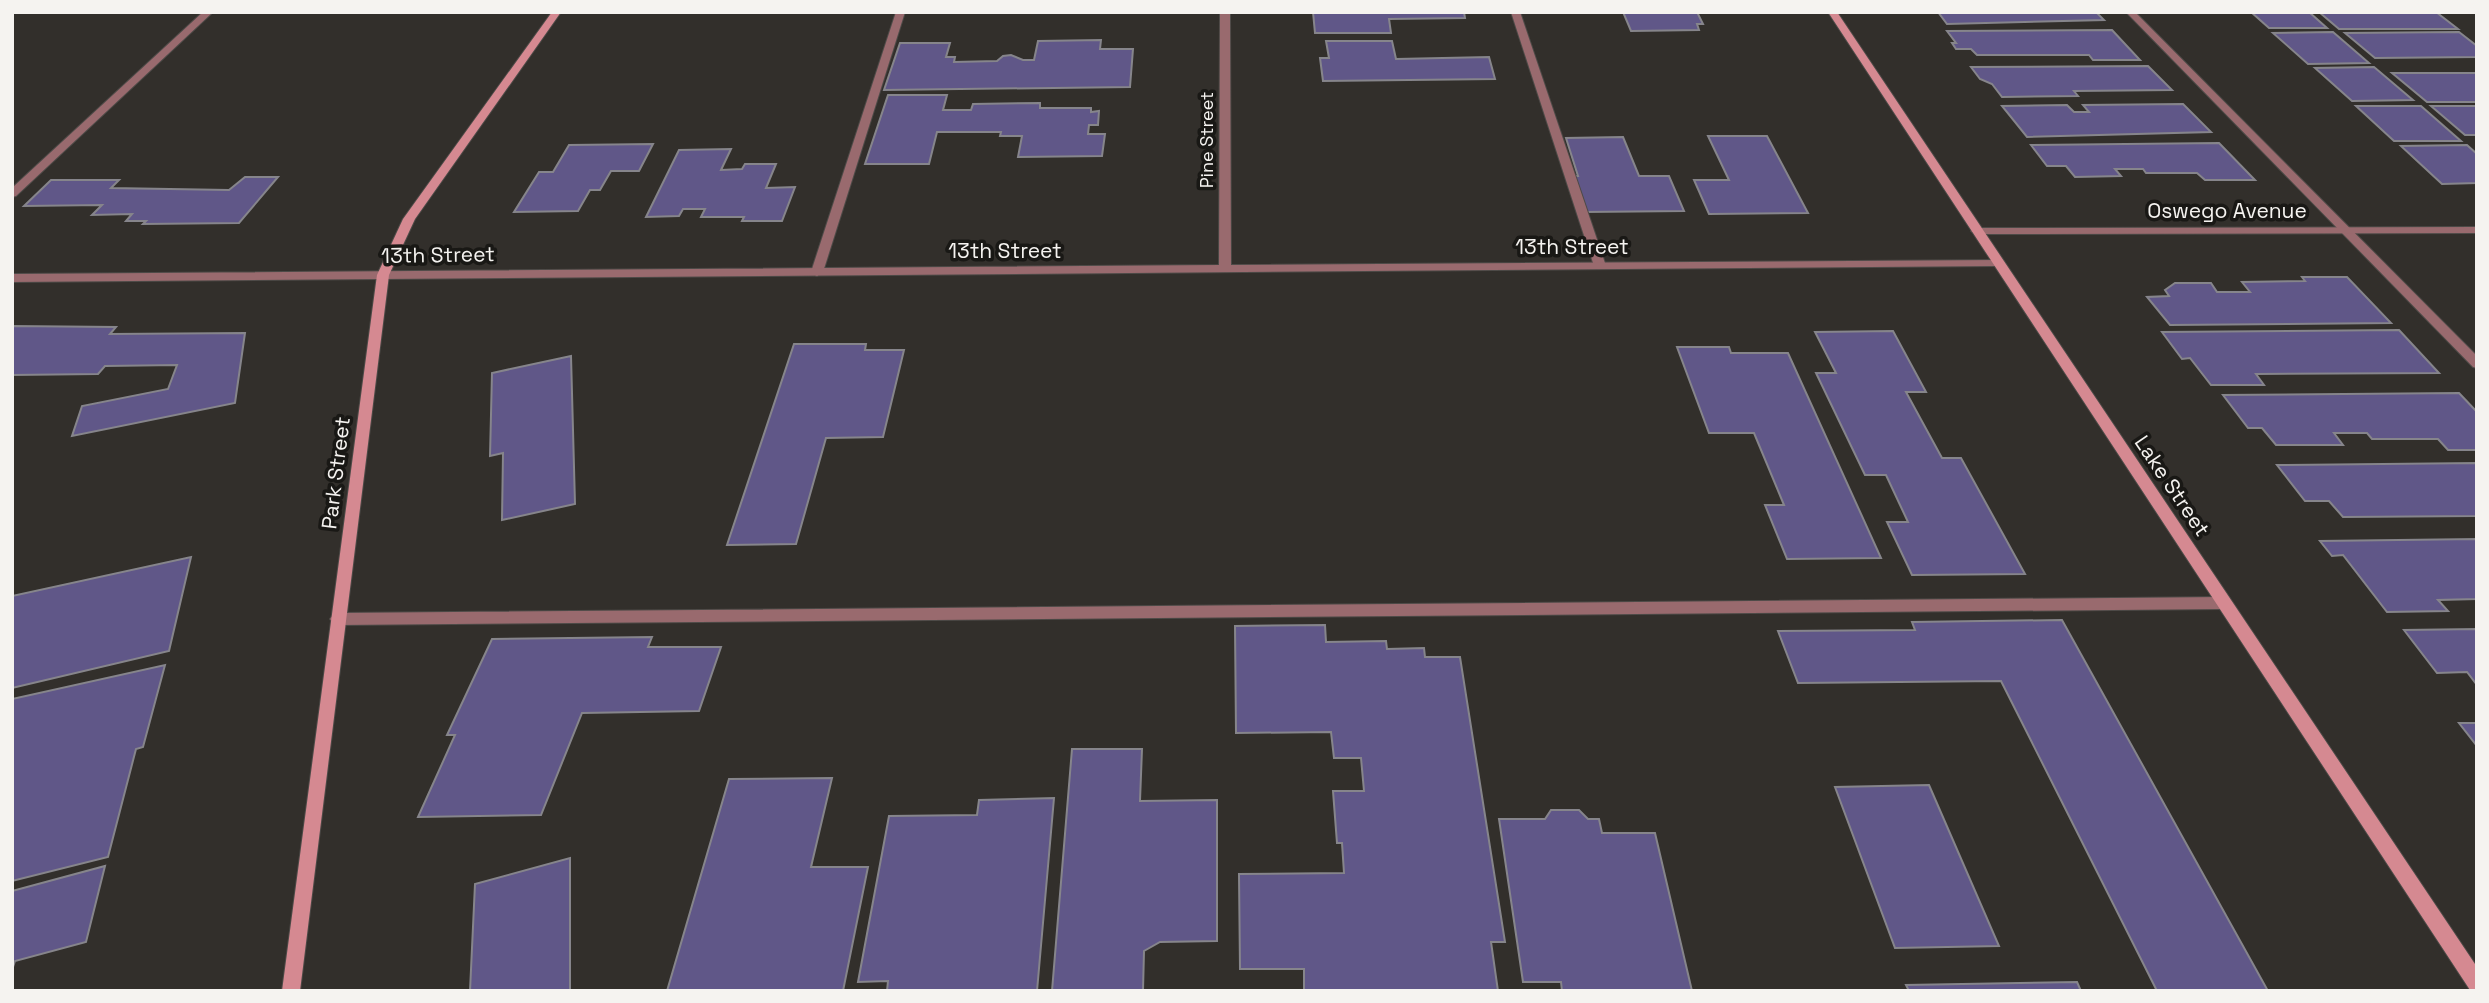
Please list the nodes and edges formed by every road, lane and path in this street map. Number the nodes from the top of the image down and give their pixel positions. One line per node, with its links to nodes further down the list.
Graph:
1 (209, 12): 8 (street)
2 (557, 12): 16 (street, Park Street)
3 (901, 12): 15 (street)
4 (1225, 12): 14 (street, Pine Street)
5 (1514, 12): 13 (street)
6 (1832, 12): 11 (street, Lake Street)
7 (2130, 12): 9 (street)
8 (12, 194)
9 (2345, 230): 10 (street, Oswego Avenue); 11 (street, Oswego Avenue); 18 (street)
10 (2477, 230)
11 (1977, 231): 12 (street, Lake Street)
12 (1998, 262): 13 (street, 13th Street); 19 (street, Lake Street)
13 (1600, 266): 14 (street, 13th Street)
14 (1225, 269): 15 (street, 13th Street)
15 (817, 272): 16 (street, 13th Street)
16 (383, 275): 17 (street, 13th Street); 20 (street, Park Street)
17 (12, 278)
18 (2477, 364)
19 (2224, 603): 20 (street); 21 (street, Lake Street)
20 (338, 619): 22 (street, Park Street)
21 (2477, 984)
22 (291, 991)

